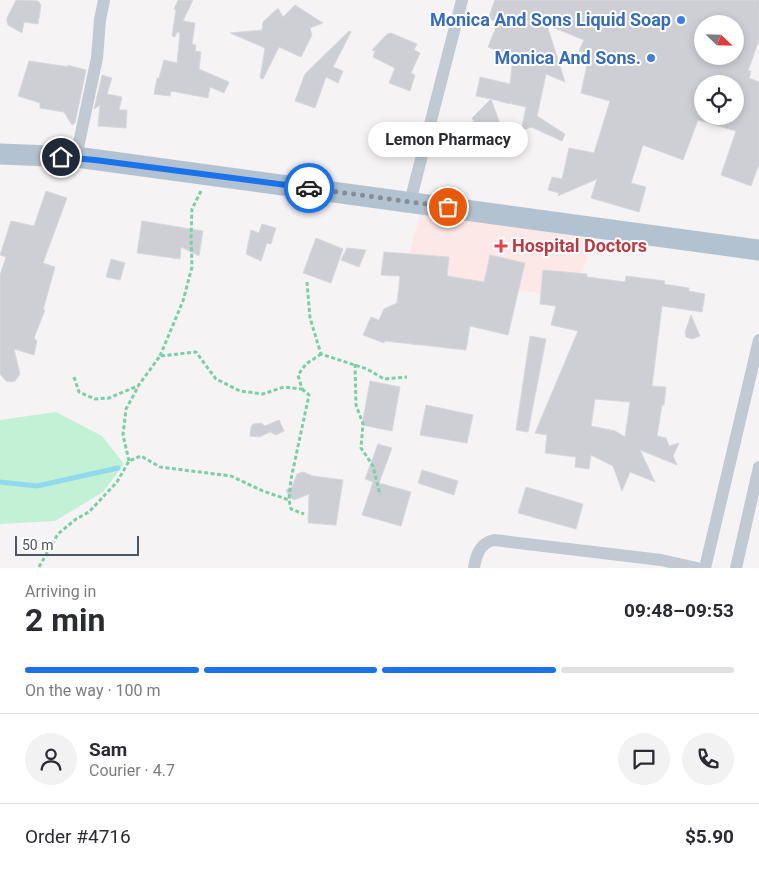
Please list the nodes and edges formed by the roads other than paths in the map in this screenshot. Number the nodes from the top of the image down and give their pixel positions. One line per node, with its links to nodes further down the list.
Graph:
1 (104, 0): 4 (street)
2 (462, 0): 5 (street)
3 (0, 154): 4 (main road)
4 (76, 158): 5 (main road)
5 (410, 202): 6 (main road)
6 (759, 250)
7 (759, 340): 11 (street)
8 (759, 467): 12 (street)
9 (689, 567): 10 (street)
10 (474, 568)
11 (705, 568)
12 (736, 568)

